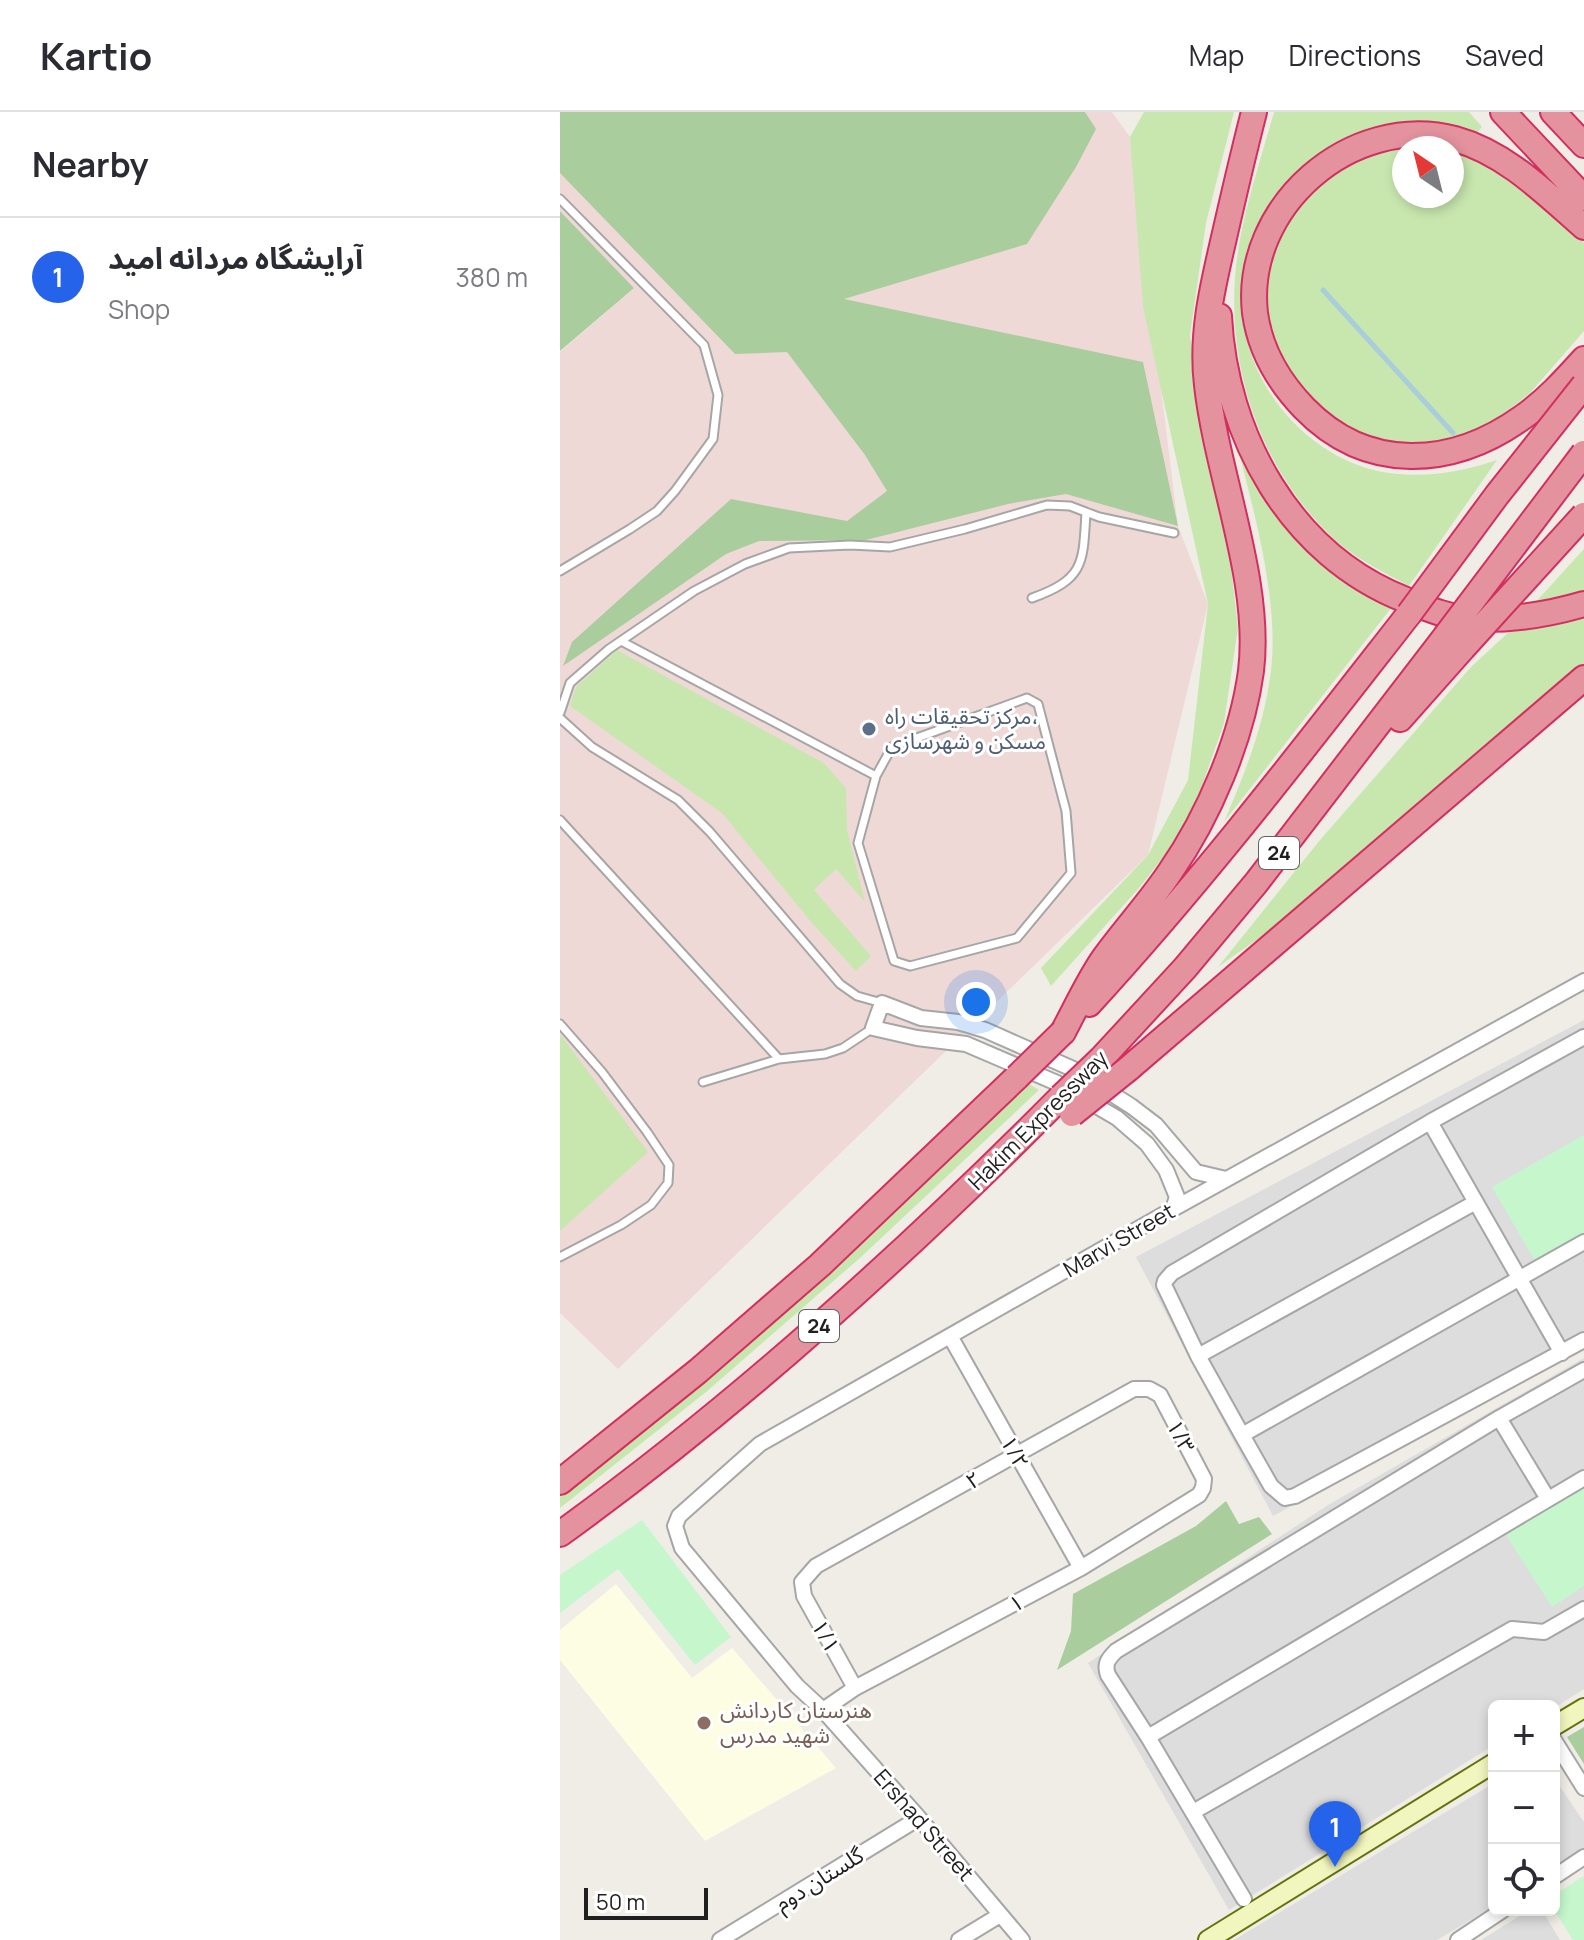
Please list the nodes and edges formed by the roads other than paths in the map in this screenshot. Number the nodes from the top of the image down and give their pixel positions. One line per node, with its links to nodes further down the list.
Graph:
1 (1254, 112): 8 (highway)
2 (1503, 112): 5 (highway)
3 (1553, 112): 4 (highway)
4 (1584, 145)
5 (1584, 198)
6 (560, 199): 15 (lane)
7 (1584, 227): 9 (highway)
8 (1216, 270): 17 (highway); 29 (highway)
9 (1584, 359)
10 (1584, 385): 29 (highway, Hakim Expressway / 24, bridge)
11 (1584, 453): 19 (highway, bridge)
12 (1086, 512): 14 (lane); 16 (lane); 18 (lane)
13 (1584, 515): 19 (highway, bridge)
14 (1174, 533)
15 (560, 571)
16 (1032, 598)
17 (1584, 604)
18 (621, 641): 21 (lane); 22 (lane)
19 (1454, 642): 34 (highway, Hakim Expressway / 24, bridge)
20 (1584, 678): 34 (highway, bridge)
21 (560, 715): 25 (lane)
22 (876, 776): 22 (lane)
23 (560, 820): 32 (lane)
24 (1584, 981): 36 (street, Marvi Street)
25 (882, 1003): 26 (street); 28 (street)
26 (921, 1018): 31 (street); 36 (street)
27 (560, 1024): 40 (lane)
28 (873, 1028): 31 (street); 32 (lane)
29 (1063, 1032): 52 (highway, Hakim Expressway / 24, bridge)
30 (1584, 1037): 35 (street)
31 (917, 1038): 38 (street)
32 (779, 1059): 33 (lane)
33 (703, 1082)
34 (1066, 1106): 56 (highway, Hakim Expressway / 24)
35 (1430, 1122): 37 (street); 45 (street)
36 (1227, 1179): 38 (street, Marvi Street)
37 (1476, 1202): 41 (street); 45 (street)
38 (1173, 1209): 42 (street, Marvi Street)
39 (1584, 1242): 41 (street)
40 (560, 1257)
41 (1520, 1278): 44 (street); 49 (street)
42 (950, 1336): 50 (street, ۱/۲); 55 (street, Marvi Street)
43 (1584, 1340): 44 (street)
44 (1562, 1353): 49 (street)
45 (1198, 1356): 49 (street)
46 (1584, 1370): 48 (street)
47 (1149, 1389): 50 (street, ۲); 53 (street, ۱/۳)
48 (1499, 1418): 54 (street); 64 (street)
49 (1242, 1435)
50 (1017, 1456): 57 (street, ۱/۲); 58 (street, ۲)
51 (1584, 1478): 54 (street)
52 (560, 1482)
53 (1203, 1488): 57 (street, ۱)
54 (1548, 1499): 64 (street)
55 (675, 1526): 62 (street, Ershad Street)
56 (560, 1534)
57 (1081, 1568): 60 (street, ۱)
58 (802, 1582): 60 (street, ۱/۱)
59 (1584, 1609): 68 (street)
60 (855, 1688): 62 (street, ۱)
61 (1584, 1708): 63 (street)
62 (823, 1710): 69 (street, Ershad Street)
63 (1560, 1722)
64 (1148, 1737): 68 (street)
65 (1560, 1750): 67 (street)
66 (1488, 1767): 78 (street)
67 (1584, 1788)
68 (1193, 1812): 72 (street)
69 (919, 1818): 73 (street, Ershad Street); 75 (street, گلستان دوم)
70 (1584, 1857): 71 (street)
71 (1560, 1873)
72 (1244, 1899)
73 (1000, 1915): 76 (street); 77 (street, Ershad Street)
74 (1494, 1916): 79 (street)
75 (720, 1940)
76 (959, 1940)
77 (1022, 1940)
78 (1208, 1940)
79 (1458, 1940)

